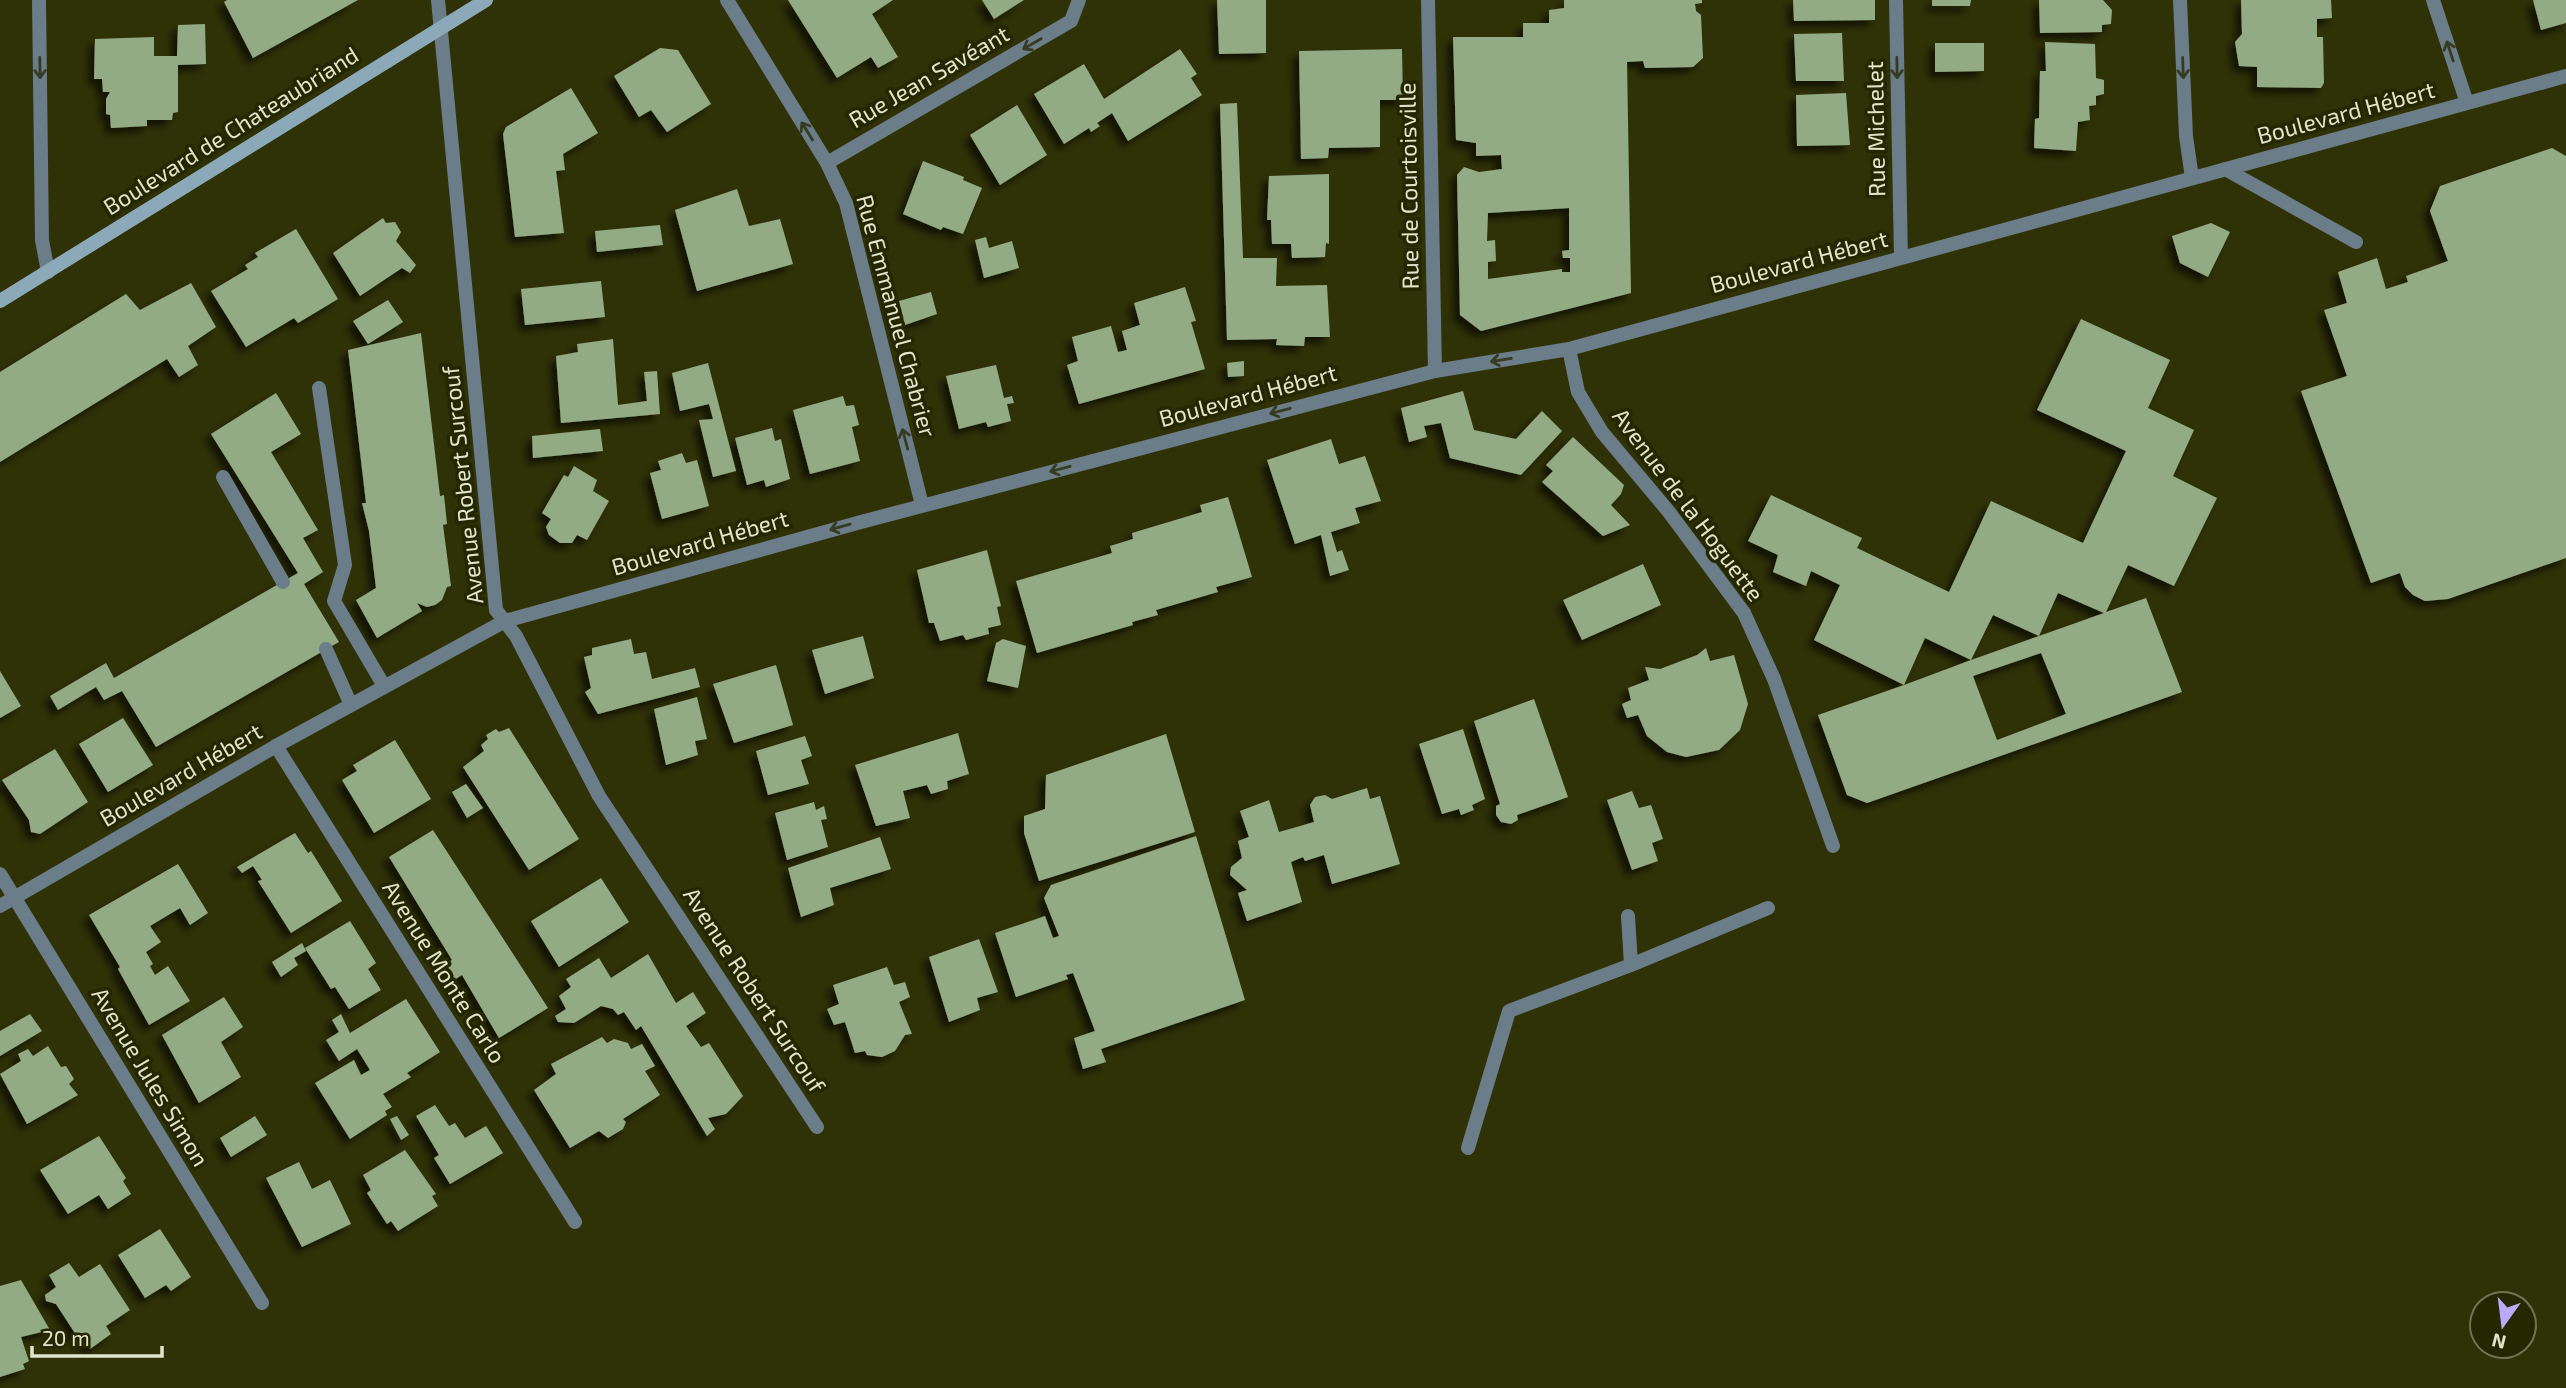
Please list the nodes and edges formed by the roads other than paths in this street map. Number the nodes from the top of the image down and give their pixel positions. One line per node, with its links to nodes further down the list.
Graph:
1 (39, 0): 18 (street, one-way to 18)
2 (438, 0): 10 (street, Avenue Robert Surcouf)
3 (486, 0): 10 (main road, Boulevard de Chateaubriand)
4 (727, 0): 13 (street, Rue Emmanuel Chabrier, one-way to 4)
5 (1079, 0): 13 (street, Rue Jean Savéant, one-way to 13)
6 (1428, 0): 21 (street, Rue de Courtoisville)
7 (1896, 0): 17 (street, Rue Michelet, one-way to 17)
8 (2180, 0): 15 (street, one-way to 15)
9 (2433, 0): 12 (street, one-way to 9)
10 (442, 28): 18 (main road, Boulevard de Chateaubriand); 26 (street, Avenue Robert Surcouf)
11 (2566, 76): 12 (street, Boulevard Hébert)
12 (2467, 103): 14 (street, Boulevard Hébert)
13 (827, 163): 24 (street, Rue Emmanuel Chabrier, one-way to 13)
14 (2225, 169): 15 (street, Boulevard Hébert); 16 (street)
15 (2192, 178): 17 (street, Boulevard Hébert)
16 (2356, 242)
17 (1901, 258): 20 (street, Boulevard Hébert)
18 (48, 272): 19 (main road, Boulevard de Chateaubriand)
19 (0, 301)
20 (1569, 349): 21 (street, Boulevard Hébert, one-way to 21); 31 (street, Avenue de la Hoguette)
21 (1435, 371): 24 (street, Boulevard Hébert, one-way to 24)
22 (319, 388): 28 (street)
23 (223, 477): 25 (street)
24 (922, 505): 26 (street, Boulevard Hébert, one-way to 26)
25 (283, 582)
26 (505, 621): 28 (street, Boulevard Hébert); 38 (street, Avenue Robert Surcouf)
27 (326, 649): 29 (street)
28 (384, 686): 29 (street, Boulevard Hébert)
29 (351, 705): 30 (street, Boulevard Hébert)
30 (276, 746): 33 (street, Boulevard Hébert); 40 (street, Avenue Monte Carlo)
31 (1833, 846)
32 (0, 874): 33 (street, Avenue Jules Simon)
33 (14, 898): 34 (street, Boulevard Hébert); 41 (street, Avenue Jules Simon)
34 (0, 906)
35 (1768, 908): 37 (street)
36 (1628, 916): 37 (street)
37 (1631, 964): 39 (street)
38 (817, 1128)
39 (1468, 1148)
40 (575, 1222)
41 (262, 1303)

